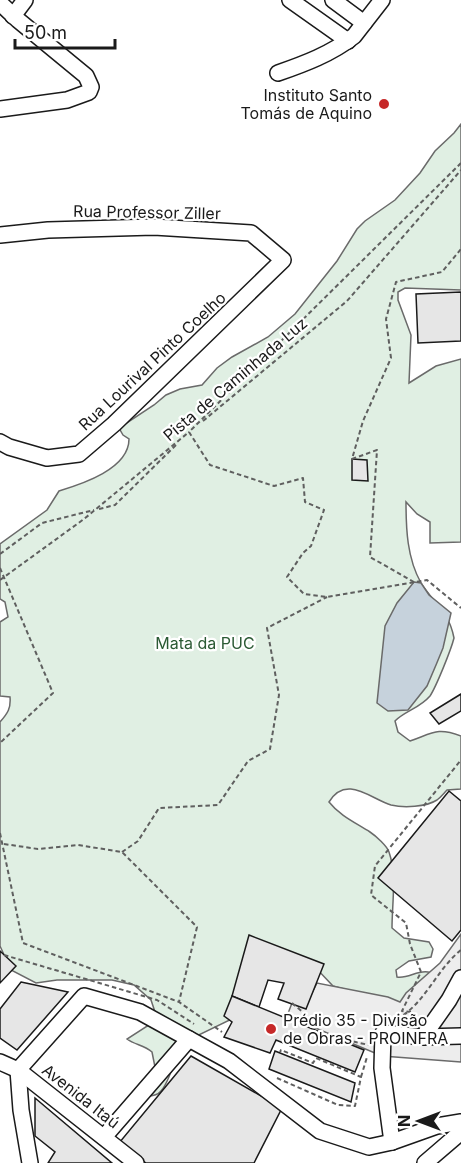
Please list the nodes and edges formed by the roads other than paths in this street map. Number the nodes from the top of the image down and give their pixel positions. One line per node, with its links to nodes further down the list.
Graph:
1 (25, 0): 6 (street)
2 (290, 0): 8 (street)
3 (333, 0): 7 (street)
4 (382, 0): 7 (street)
5 (0, 3): 6 (street)
6 (13, 16): 10 (street)
7 (364, 22): 8 (street)
8 (348, 41): 9 (street)
9 (278, 73)
10 (0, 109)
11 (0, 235): 12 (street, Rua Professor Ziller)
12 (283, 261): 13 (street, Rua Lourival Pinto Coelho)
13 (0, 442)
14 (461, 978): 16 (street)
15 (461, 1036): 16 (street)
16 (423, 1037): 23 (street)
17 (189, 1039): 19 (street); 22 (street); 23 (street)
18 (0, 1062): 19 (street, Avenida Itaú)
19 (18, 1070): 22 (street, Avenida Itaú); 24 (street)
20 (461, 1122): 23 (street)
21 (461, 1132): 26 (street)
22 (104, 1137): 25 (street, Avenida Itaú)
23 (392, 1142)
24 (30, 1163)
25 (136, 1163)
26 (425, 1163)

